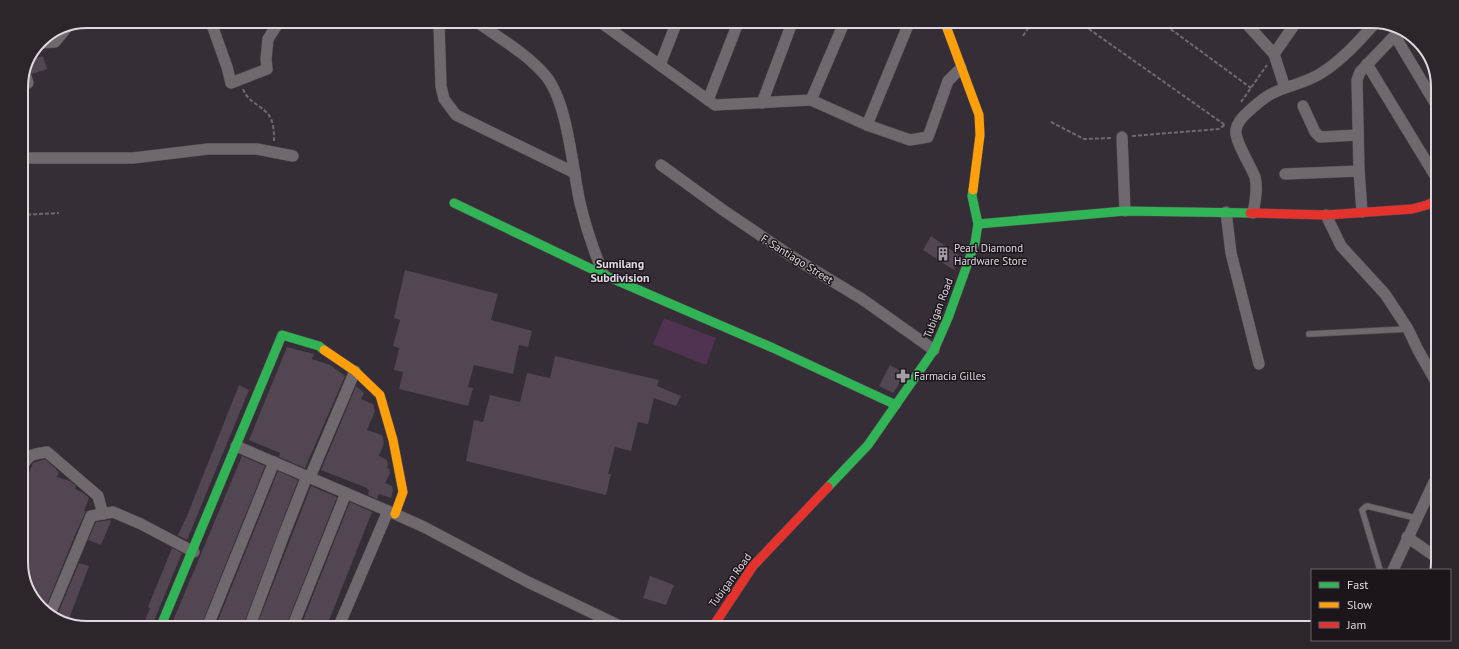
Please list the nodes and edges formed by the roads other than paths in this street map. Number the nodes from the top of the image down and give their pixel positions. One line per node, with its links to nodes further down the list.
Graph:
1 (213, 28): 2 (street)
2 (276, 28)
3 (439, 28): 37 (street)
4 (486, 28): 37 (street)
5 (613, 28): 21 (street)
6 (674, 28): 21 (street)
7 (736, 28): 25 (street)
8 (790, 28): 27 (street)
9 (842, 28): 26 (street)
10 (907, 28): 29 (street)
11 (947, 28): 22 (street, Tubigan Road)
12 (1250, 28): 19 (street)
13 (1292, 28): 19 (street)
14 (1370, 28): 23 (street)
15 (1397, 34): 20 (street)
16 (61, 35): 18 (street)
17 (1399, 35): 24 (street)
18 (48, 42)
19 (1274, 54): 23 (street)
20 (1367, 64): 30 (street); 35 (street)
21 (660, 65): 25 (street)
22 (962, 68): 29 (street); 46 (street, Tubigan Road)
23 (1285, 88): 44 (street)
24 (1431, 95)
25 (708, 100): 27 (street)
26 (811, 100): 27 (street); 29 (street)
27 (762, 103)
28 (1303, 106): 30 (street)
29 (867, 125)
30 (1358, 134): 36 (street)
31 (1122, 137): 41 (street)
32 (293, 156): 33 (street)
33 (28, 158)
34 (661, 165): 50 (street, F. Santiago Street)
35 (1431, 169)
36 (1359, 171): 38 (street); 43 (street)
37 (575, 173): 47 (street)
38 (1285, 174)
39 (454, 203): 47 (street)
40 (1431, 203): 43 (street)
41 (1125, 211): 42 (street); 46 (street)
42 (1226, 212): 44 (street); 51 (street)
43 (1362, 212): 45 (street)
44 (1253, 213): 45 (street)
45 (1326, 215): 48 (street)
46 (978, 224): 50 (street, Tubigan Road)
47 (604, 275): 54 (street)
48 (1408, 329): 49 (lane); 52 (street)
49 (1309, 334)
50 (934, 350): 54 (street, Tubigan Road)
51 (1259, 364)
52 (1431, 370)
53 (355, 371): 55 (street); 58 (street); 61 (street)
54 (896, 405): 76 (street, Tubigan Road)
55 (236, 446): 57 (street); 65 (street)
56 (28, 458): 62 (street)
57 (274, 462): 58 (street); 71 (street)
58 (308, 477): 59 (street); 72 (street)
59 (346, 493): 61 (street); 73 (street)
60 (1430, 501): 63 (street)
61 (392, 512): 74 (street); 75 (street)
62 (103, 514): 65 (street); 69 (street)
63 (1416, 518): 64 (street); 67 (lane)
64 (1407, 537): 66 (street); 68 (street)
65 (194, 552): 70 (street)
66 (1431, 554)
67 (1380, 569)
68 (1393, 569)
69 (52, 609)
70 (163, 621)
71 (210, 621)
72 (252, 621)
73 (295, 621)
74 (341, 621)
75 (609, 621)
76 (717, 621)

